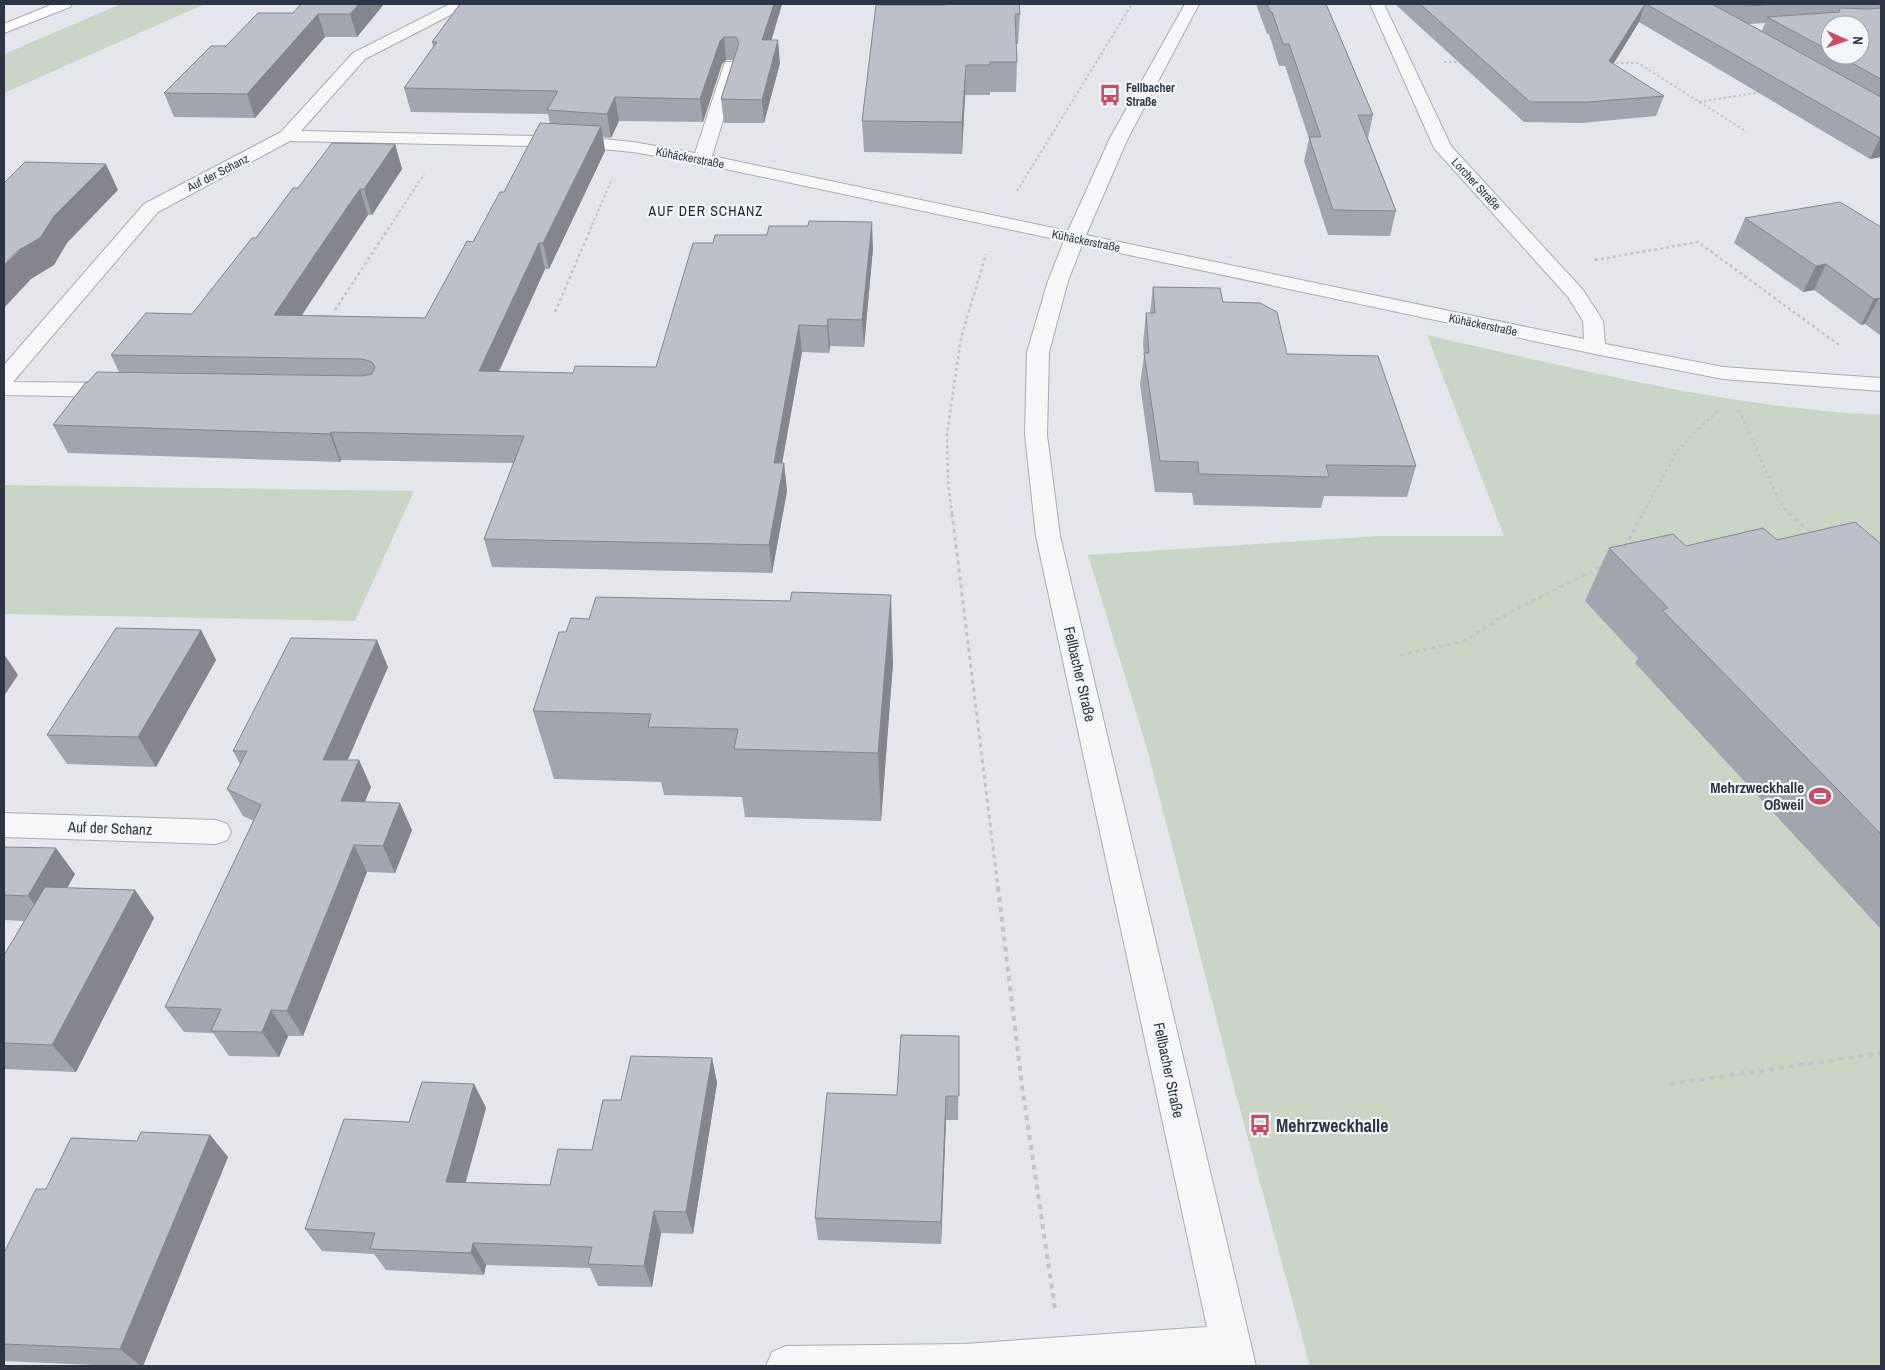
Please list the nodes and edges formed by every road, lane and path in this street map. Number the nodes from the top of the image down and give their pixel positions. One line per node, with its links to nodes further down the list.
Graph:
1 (65, 4): 6 (main road)
2 (462, 4): 14 (street, Auf der Schanz)
3 (1132, 4): 18 (path)
4 (1192, 4): 19 (street, Fellbacher Straße)
5 (1376, 4): 7 (street, Lorcher Straße)
6 (4, 29)
7 (1403, 62): 8 (path); 20 (street, Lorcher Straße)
8 (1472, 62)
9 (1609, 63): 12 (path)
10 (732, 66): 17 (street)
11 (1767, 91): 12 (path)
12 (1699, 102): 13 (path)
13 (1748, 132)
14 (287, 136): 15 (street, Kühäckerstraße); 26 (street, Auf der Schanz)
15 (447, 140): 16 (street, Kühäckerstraße); 21 (path)
16 (626, 146): 17 (street, Kühäckerstraße); 22 (path)
17 (702, 159): 18 (street, Kühäckerstraße)
18 (999, 222): 19 (street, Kühäckerstraße); 39 (path)
19 (1076, 239): 24 (street, Kühäckerstraße); 40 (street, Fellbacher Straße)
20 (1553, 268): 23 (path); 24 (street, Lorcher Straße)
21 (335, 310)
22 (555, 312)
23 (1841, 347)
24 (1595, 348): 25 (street, Kühäckerstraße)
25 (1723, 373): 27 (street, Kühäckerstraße); 30 (path)
26 (4, 378)
27 (1881, 384)
28 (4, 388): 29 (street)
29 (133, 390)
30 (1732, 396): 31 (path); 32 (path)
31 (1817, 537)
32 (1624, 549)
33 (1612, 561): 34 (path)
34 (1400, 655)
35 (4, 825): 36 (street, Auf der Schanz)
36 (216, 832)
37 (1881, 1053): 38 (path)
38 (1670, 1084)
39 (1062, 1357): 40 (street); 41 (street)
40 (1236, 1359)
41 (786, 1366)

